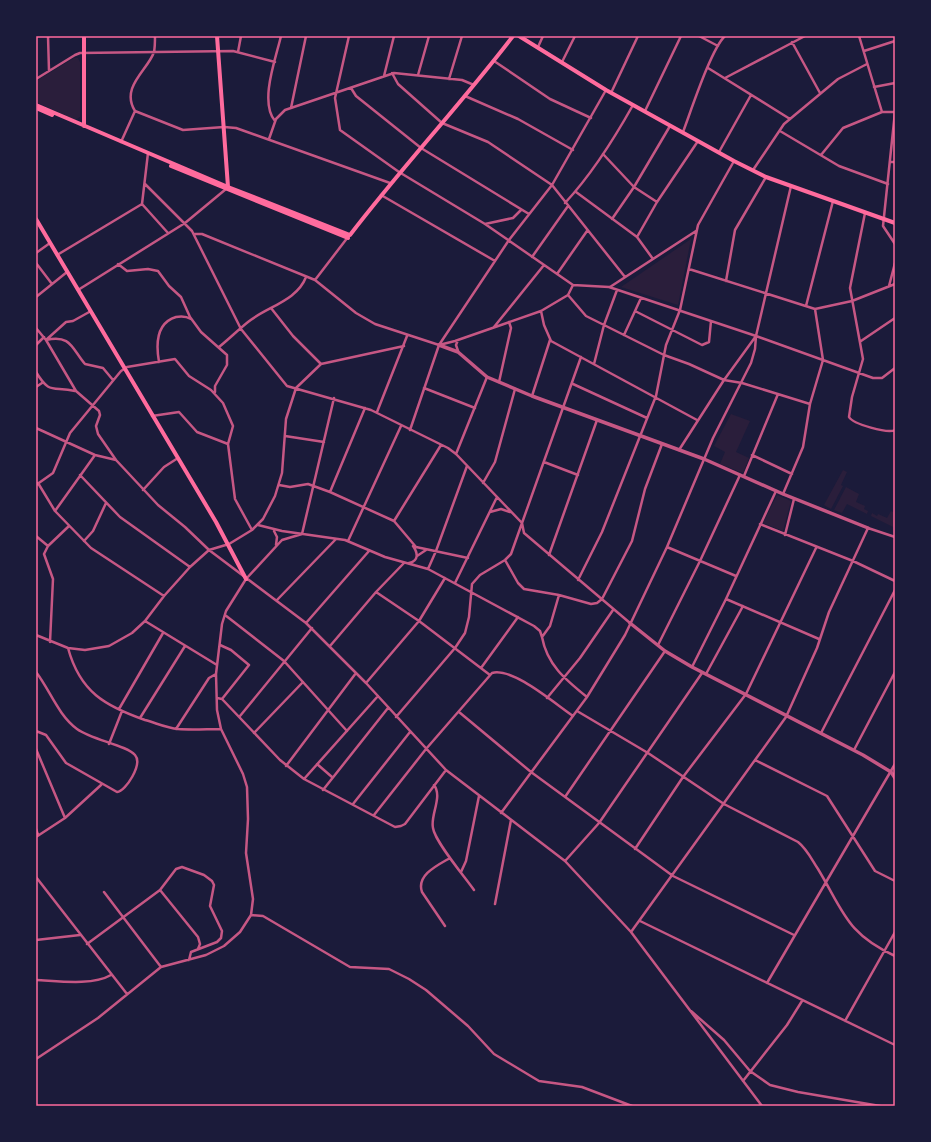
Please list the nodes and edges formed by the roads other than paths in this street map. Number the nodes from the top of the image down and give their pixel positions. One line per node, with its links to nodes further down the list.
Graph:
1 (48, 36): 36 (street)
2 (84, 36): 30 (main road)
3 (155, 36): 27 (street)
4 (218, 36): 26 (main road)
5 (241, 36): 28 (street)
6 (280, 36): 32 (street)
7 (306, 36): 56 (street)
8 (349, 36): 50 (street)
9 (394, 36): 39 (street)
10 (429, 36): 38 (street)
11 (462, 36): 42 (street)
12 (513, 36): 31 (main road)
13 (519, 36): 25 (main road)
14 (544, 36): 25 (street)
15 (575, 36): 33 (street)
16 (638, 36): 48 (street)
17 (681, 36): 58 (street)
18 (699, 36): 24 (street)
19 (725, 36): 24 (street)
20 (804, 36): 23 (street)
21 (859, 36): 29 (street)
22 (895, 41): 29 (street)
23 (792, 42): 40 (street); 49 (street)
24 (718, 46): 35 (street)
25 (538, 47): 33 (main road)
26 (219, 51): 27 (street); 28 (street); 67 (main road)
27 (154, 52): 30 (street); 57 (street)
28 (238, 52): 32 (street)
29 (864, 52): 34 (street)
30 (84, 53): 36 (street); 65 (main road)
31 (494, 61): 44 (main road); 61 (street)
32 (275, 62): 63 (street)
33 (562, 62): 47 (main road)
34 (868, 64): 45 (street); 49 (street)
35 (708, 68): 40 (street); 69 (street)
36 (49, 71): 41 (street)
37 (392, 73): 38 (street); 39 (street); 64 (street)
38 (418, 75): 42 (street)
39 (384, 76): 46 (street)
40 (725, 78): 51 (street)
41 (36, 79)
42 (449, 79): 44 (street)
43 (895, 83): 45 (street)
44 (474, 86): 52 (main road)
45 (874, 87): 59 (street)
46 (351, 88): 50 (street); 73 (street)
47 (606, 90): 48 (main road); 61 (street)
48 (611, 93): 54 (main road)
49 (820, 93): 62 (street)
50 (336, 94): 56 (street); 83 (street)
51 (751, 94): 62 (street); 75 (street)
52 (465, 96): 64 (main road); 74 (street)
53 (36, 105): 65 (main road)
54 (633, 105): 58 (main road); 76 (street)
55 (36, 108): 77 (main road)
56 (290, 108): 63 (street)
57 (135, 110): 67 (street); 72 (street)
58 (645, 111): 66 (main road)
59 (882, 112): 60 (street); 78 (street)
60 (895, 112): 80 (street)
61 (591, 118): 74 (street)
62 (790, 120): 68 (street)
63 (275, 121): 70 (street)
64 (442, 123): 73 (main road); 88 (street)
65 (84, 126): 72 (main road)
66 (670, 126): 69 (main road); 90 (street)
67 (224, 127): 70 (street); 91 (main road)
68 (779, 131): 78 (street); 82 (street)
69 (682, 132): 71 (main road)
70 (269, 139): 85 (street)
71 (698, 141): 75 (main road); 95 (street)
72 (121, 142): 77 (main road)
73 (421, 148): 83 (main road); 99 (street)
74 (573, 150): 88 (street)
75 (719, 153): 79 (main road)
76 (603, 154): 90 (street); 92 (street)
77 (148, 155): 86 (street); 91 (main road)
78 (821, 155): 87 (street)
79 (734, 161): 82 (main road); 109 (street)
80 (890, 162): 81 (street); 87 (street)
81 (895, 162)
82 (753, 171): 84 (main road)
83 (399, 172): 85 (main road); 107 (street)
84 (766, 177): 89 (main road); 132 (street)
85 (390, 183): 93 (main road)
86 (144, 184): 97 (street); 105 (street)
87 (888, 184): 104 (street)
88 (552, 185): 96 (street); 101 (street)
89 (791, 186): 94 (main road); 140 (street)
90 (634, 187): 95 (street); 103 (street)
91 (226, 188): 105 (street); 112 (main road)
92 (576, 192): 96 (street); 103 (street)
93 (381, 194): 112 (main road); 121 (street)
94 (833, 201): 100 (main road); 145 (street)
95 (657, 202): 113 (street)
96 (566, 203): 98 (street)
97 (142, 204): 110 (street); 118 (street)
98 (568, 206): 108 (street); 119 (street)
99 (521, 210): 101 (street); 107 (street)
100 (865, 213): 104 (main road); 144 (street)
101 (529, 214): 114 (street)
102 (36, 219): 115 (main road)
103 (612, 219): 113 (street)
104 (883, 219): 106 (main road); 116 (street)
105 (185, 223): 110 (street); 111 (street)
106 (895, 223)
107 (485, 224): 114 (street)
108 (587, 231): 128 (street); 130 (street)
109 (696, 231): 120 (street); 126 (street)
110 (168, 233): 124 (street)
111 (194, 234): 129 (street); 161 (street)
112 (349, 236): 131 (street)
113 (637, 237): 120 (street)
114 (509, 240): 119 (street); 121 (street)
115 (50, 243): 117 (street); 118 (main road)
116 (895, 244)
117 (36, 253)
118 (57, 255): 127 (main road)
119 (532, 257): 125 (street)
120 (654, 259): 130 (street)
121 (494, 261): 172 (street)
122 (36, 263): 133 (street)
123 (895, 263): 136 (street)
124 (118, 264): 138 (street); 150 (street)
125 (544, 265): 128 (street); 159 (street)
126 (689, 269): 132 (street); 148 (street)
127 (67, 272): 133 (street); 138 (main road)
128 (557, 274): 135 (street)
129 (306, 277): 131 (street); 146 (street)
130 (625, 277): 137 (street)
131 (315, 280): 164 (street)
132 (726, 281): 140 (street)
133 (52, 284): 142 (street)
134 (895, 284): 136 (street)
135 (573, 285): 137 (street); 141 (street)
136 (889, 286): 144 (street)
137 (609, 287): 139 (street)
138 (78, 290): 149 (main road)
139 (617, 290): 143 (street); 158 (street)
140 (767, 294): 145 (street); 165 (street)
141 (568, 295): 151 (street); 158 (street)
142 (36, 297)
143 (641, 298): 148 (street); 152 (street)
144 (852, 301): 147 (street); 170 (street)
145 (806, 306): 147 (street)
146 (271, 308): 161 (street); 180 (street)
147 (815, 309): 178 (street)
148 (680, 310): 156 (street); 162 (street)
149 (91, 311): 167 (street); 182 (main road)
150 (188, 311): 153 (street); 155 (street)
151 (541, 311): 157 (street); 169 (street)
152 (635, 311): 162 (street); 163 (street)
153 (184, 316): 155 (street); 179 (street)
154 (895, 318): 170 (street)
155 (192, 319): 174 (street)
156 (711, 321): 162 (street); 165 (street)
157 (509, 322): 159 (street); 189 (street)
158 (604, 325): 163 (street); 181 (street)
159 (494, 327): 168 (street)
160 (36, 328): 166 (street)
161 (241, 329): 174 (street); 194 (street)
162 (672, 330): 176 (street)
163 (624, 335): 176 (street)
164 (407, 336): 172 (street); 173 (street)
165 (756, 336): 178 (street); 188 (street); 191 (street)
166 (44, 337): 167 (street); 171 (street)
167 (46, 340): 187 (street); 197 (street)
168 (458, 340): 172 (street); 175 (street)
169 (550, 340): 177 (street); 200 (street)
170 (861, 341): 185 (street)
171 (36, 345)
172 (439, 345): 175 (street); 195 (street)
173 (404, 346): 180 (street); 208 (street)
174 (219, 347): 198 (street)
175 (458, 352): 186 (street)
176 (664, 355): 188 (street); 201 (street)
177 (581, 357): 181 (street); 192 (street)
178 (823, 360): 185 (street); 203 (street)
179 (159, 362): 182 (street); 198 (street)
180 (321, 364): 194 (street)
181 (594, 364): 201 (street)
182 (125, 368): 187 (street); 209 (main road)
183 (895, 368): 185 (street)
184 (36, 372): 190 (street)
185 (859, 373): 216 (street)
186 (487, 378): 189 (street); 206 (street)
187 (113, 380): 204 (street)
188 (724, 380): 191 (street); 212 (street)
189 (499, 382): 196 (street)
190 (42, 383): 193 (street); 197 (street)
191 (742, 383): 199 (street); 229 (street)
192 (572, 384): 207 (street); 210 (street)
193 (36, 387)
194 (296, 388): 202 (street); 218 (street)
195 (424, 388): 206 (street); 215 (street)
196 (515, 389): 200 (street); 237 (street)
197 (76, 391): 204 (street)
198 (216, 394): 221 (street)
199 (778, 394): 203 (street); 227 (street)
200 (532, 396): 207 (street)
201 (656, 396): 210 (street); 212 (street)
202 (334, 398): 205 (street); 220 (street)
203 (810, 404): 233 (street)
204 (94, 406): 219 (street); 230 (street)
205 (365, 408): 208 (street); 243 (street)
206 (474, 408): 225 (street)
207 (564, 408): 211 (street); 231 (street)
208 (377, 412): 213 (street)
209 (152, 416): 221 (street); 228 (main road)
210 (647, 418): 217 (street)
211 (597, 420): 217 (street); 235 (street)
212 (698, 420): 224 (street)
213 (401, 426): 215 (street); 248 (street)
214 (36, 428): 219 (street)
215 (410, 430): 222 (street)
216 (895, 430)
217 (639, 435): 223 (street); 289 (street)
218 (286, 436): 220 (street); 239 (street)
219 (66, 440): 226 (street); 238 (street)
220 (324, 442): 240 (street)
221 (228, 444): 259 (street)
222 (441, 444): 225 (street); 252 (street)
223 (662, 444): 224 (street); 297 (street)
224 (678, 450): 229 (street)
225 (456, 454): 232 (street)
226 (95, 455): 230 (street); 234 (street)
227 (752, 455): 233 (street); 236 (street)
228 (178, 458): 241 (street); 267 (main road)
229 (704, 459): 236 (street); 271 (street)
230 (116, 460): 241 (street)
231 (544, 462): 235 (street); 253 (street)
232 (467, 466): 237 (street); 275 (street)
233 (792, 474): 244 (street)
234 (80, 475): 247 (street); 249 (street)
235 (578, 475): 276 (street)
236 (742, 475): 242 (street); 280 (street)
237 (483, 483): 245 (street)
238 (37, 484): 249 (street)
239 (279, 485): 240 (street); 255 (street)
240 (313, 486): 243 (street); 260 (street)
241 (143, 490): 273 (street)
242 (776, 491): 244 (street); 254 (street)
243 (330, 492): 248 (street)
244 (783, 494): 246 (street)
245 (496, 497): 250 (street); 251 (street)
246 (794, 499): 257 (street); 261 (street)
247 (106, 503): 265 (street); 284 (street)
248 (365, 507): 252 (street); 266 (street)
249 (55, 511): 256 (street)
250 (512, 513): 251 (street); 253 (street)
251 (488, 514): 277 (street)
252 (394, 521): 268 (street)
253 (522, 523): 276 (street); 279 (street)
254 (760, 524): 261 (street); 286 (street)
255 (258, 525): 258 (street); 259 (street)
256 (69, 526): 265 (street); 269 (street)
257 (868, 528): 263 (street); 281 (street)
258 (272, 529): 260 (street); 270 (street)
259 (252, 530): 267 (street)
260 (302, 534): 264 (street); 270 (street)
261 (785, 535): 272 (street)
262 (36, 536): 269 (street)
263 (895, 537)
264 (337, 538): 266 (street); 299 (street)
265 (84, 541): 296 (street)
266 (348, 541): 274 (street)
267 (229, 544): 273 (street); 288 (main road)
268 (412, 544): 275 (street); 278 (street)
269 (48, 546): 314 (street)
270 (274, 547): 288 (street)
271 (667, 547): 280 (street); 307 (street)
272 (816, 548): 281 (street); 308 (street)
273 (209, 550): 284 (street); 288 (street)
274 (369, 551): 282 (street); 306 (street)
275 (436, 551): 277 (street); 278 (street); 285 (street)
276 (549, 555): 289 (street)
277 (468, 558): 291 (street)
278 (416, 559): 282 (street); 283 (street)
279 (505, 560): 293 (street); 295 (street)
280 (700, 561): 286 (street); 318 (street)
281 (852, 562): 290 (street); 313 (street)
282 (403, 563): 283 (street); 294 (street)
283 (416, 566): 285 (street)
284 (190, 567): 296 (street)
285 (428, 569): 287 (street)
286 (736, 576): 298 (street)
287 (445, 578): 291 (street); 305 (street)
288 (246, 579): 299 (street); 302 (street)
289 (578, 580): 297 (street)
290 (895, 581)
291 (455, 583): 293 (street)
292 (895, 590): 359 (street)
293 (470, 591): 303 (street); 320 (street)
294 (376, 592): 305 (street); 317 (street)
295 (558, 595): 297 (street); 312 (street)
296 (164, 596): 304 (street)
297 (602, 599): 301 (street)
298 (726, 599): 300 (street); 324 (street)
299 (277, 600): 306 (street)
300 (743, 606): 308 (street); 331 (street)
301 (614, 610): 307 (street); 332 (street)
302 (224, 615): 315 (street); 322 (street)
303 (518, 618): 312 (street); 325 (street)
304 (145, 621): 310 (street); 319 (street)
305 (419, 621): 320 (street); 334 (street)
306 (306, 623): 309 (street)
307 (630, 623): 318 (street); 337 (street)
308 (780, 623): 313 (street); 335 (street)
309 (312, 628): 317 (street); 322 (street)
310 (163, 633): 316 (street); 342 (street)
311 (36, 635): 314 (street)
312 (542, 637): 332 (street)
313 (820, 639): 350 (street)
314 (50, 642): 319 (street)
315 (220, 645): 323 (street); 340 (street)
316 (185, 646): 323 (street); 351 (street)
317 (330, 646): 328 (street)
318 (658, 646): 321 (street)
319 (68, 648): 342 (street)
320 (455, 648): 325 (street); 349 (street)
321 (665, 651): 324 (street); 356 (street)
322 (284, 661): 333 (street); 347 (street)
323 (217, 665): 329 (street)
324 (692, 667): 331 (street)
325 (481, 668): 330 (street)
326 (36, 672): 360 (street)
327 (895, 672): 363 (street)
328 (356, 673): 334 (street); 343 (street)
329 (216, 674): 338 (street); 352 (street)
330 (490, 674): 339 (street); 346 (street)
331 (704, 674): 335 (street); 364 (street)
332 (563, 678): 337 (street); 339 (street)
333 (303, 682): 343 (street); 357 (street)
334 (366, 683): 336 (street)
335 (746, 694): 350 (street); 373 (street)
336 (378, 696): 341 (street); 355 (street)
337 (587, 697): 345 (street)
338 (217, 698): 340 (street); 353 (street)
339 (547, 698): 348 (street)
340 (222, 699): 347 (street)
341 (388, 708): 349 (street); 372 (street)
342 (118, 709): 344 (street)
343 (328, 710): 355 (street); 368 (street)
344 (122, 711): 351 (street); 360 (street)
345 (577, 711): 348 (street); 356 (street)
346 (459, 712): 361 (street); 370 (street)
347 (240, 716): 357 (street)
348 (573, 716): 370 (street)
349 (396, 717): 358 (street)
350 (786, 717): 359 (street); 365 (street)
351 (140, 718): 352 (street)
352 (176, 729): 353 (street)
353 (221, 729): 403 (street)
354 (36, 731): 376 (street)
355 (347, 731): 366 (street)
356 (611, 731): 364 (street); 380 (street)
357 (254, 732): 368 (street)
358 (410, 732): 361 (street); 381 (street)
359 (821, 733): 363 (street)
360 (109, 744): 376 (street)
361 (426, 749): 369 (street); 384 (street)
362 (36, 750): 385 (street)
363 (854, 751): 371 (street)
364 (648, 753): 373 (street); 387 (street)
365 (755, 760): 382 (street); 390 (street)
366 (317, 764): 372 (street); 375 (street)
367 (895, 764): 371 (street)
368 (286, 766): 375 (street)
369 (446, 770): 377 (street); 379 (street)
370 (531, 772): 380 (street); 383 (street)
371 (891, 772): 374 (street); 390 (street)
372 (332, 777): 378 (street)
373 (683, 777): 382 (street); 391 (street)
374 (895, 778)
375 (304, 779): 378 (street)
376 (101, 784): 385 (street)
377 (434, 785): 384 (street); 392 (street)
378 (323, 790): 381 (street)
379 (479, 796): 383 (street); 394 (street)
380 (565, 797): 387 (street)
381 (353, 804): 384 (street)
382 (724, 804): 395 (street); 397 (street)
383 (501, 813): 386 (street)
384 (374, 815)
385 (65, 818): 389 (street)
386 (511, 820): 393 (street); 402 (street)
387 (599, 823): 391 (street); 393 (street)
388 (36, 830): 389 (street)
389 (37, 836)
390 (853, 836): 397 (street); 398 (street)
391 (635, 849): 395 (street)
392 (450, 858): 394 (street); 406 (street)
393 (565, 861): 407 (street)
394 (461, 872): 400 (street)
395 (673, 876): 405 (street); 410 (street)
396 (36, 877): 409 (street)
397 (825, 881): 410 (street); 414 (street)
398 (895, 881)
399 (160, 890): 404 (street); 413 (street); 413 (street)
400 (474, 890)
401 (104, 892): 404 (street)
402 (496, 904)
403 (251, 915): 416 (street); 429 (street)
404 (124, 917): 412 (street); 417 (street)
405 (640, 921): 407 (street); 420 (street)
406 (445, 926)
407 (631, 932): 423 (street)
408 (895, 932): 414 (street)
409 (80, 935): 411 (street); 412 (street)
410 (794, 935): 420 (street)
411 (36, 940)
412 (87, 944): 418 (street)
413 (198, 949): 416 (street)
414 (884, 951): 415 (street); 424 (street)
415 (895, 956)
416 (188, 960): 417 (street)
417 (161, 967): 421 (street)
418 (111, 975): 419 (street); 421 (street)
419 (36, 980)
420 (767, 983): 422 (street)
421 (128, 994): 426 (street)
422 (802, 1001): 424 (street); 427 (street)
423 (686, 1006): 427 (street); 428 (street)
424 (845, 1021): 425 (street)
425 (895, 1045)
426 (36, 1059)
427 (750, 1072): 428 (street); 431 (street)
428 (743, 1081): 430 (street)
429 (632, 1106)
430 (762, 1106)
431 (880, 1106)

